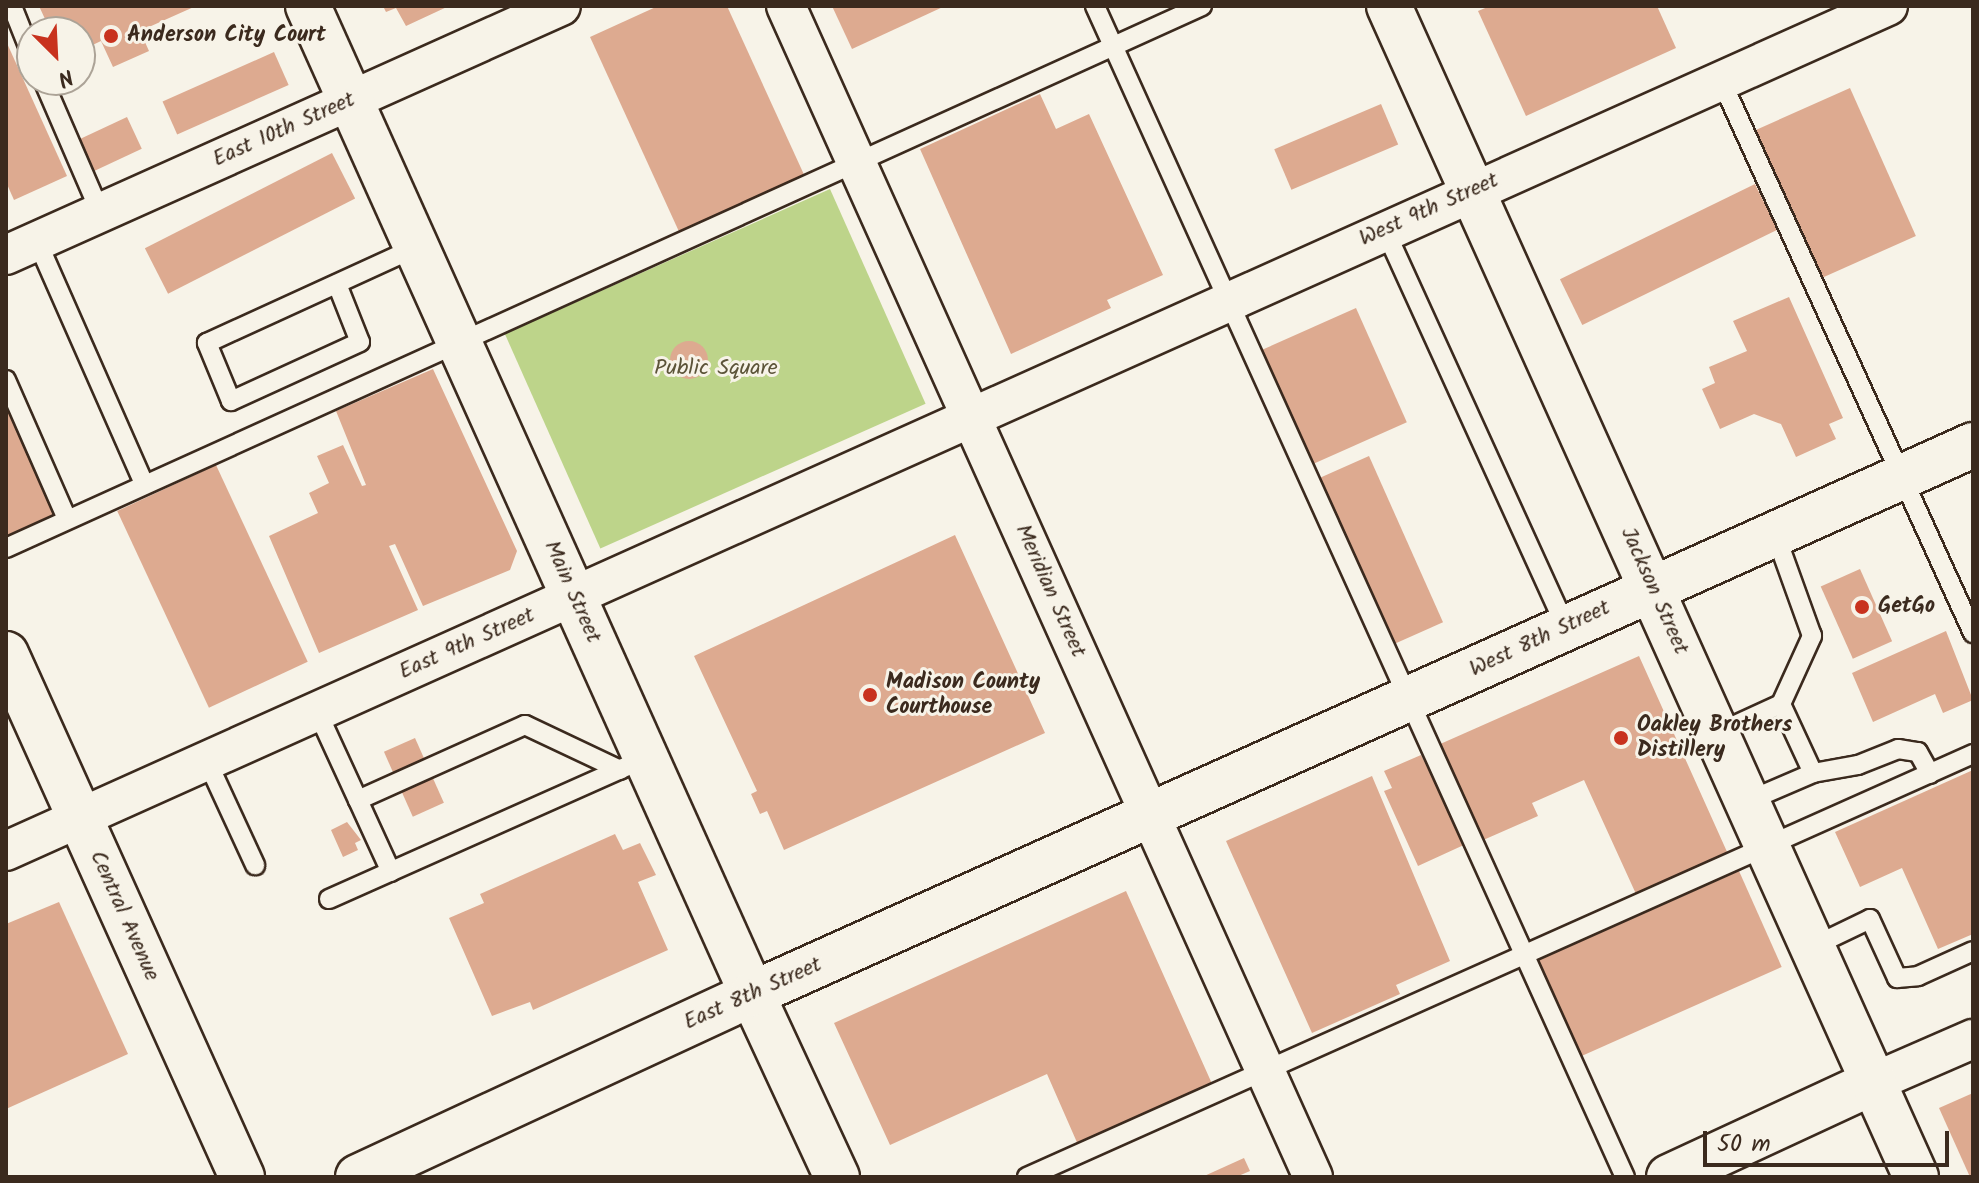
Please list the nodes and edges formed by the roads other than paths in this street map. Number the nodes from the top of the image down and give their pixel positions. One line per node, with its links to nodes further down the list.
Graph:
1 (308, 6): 11 (main road, Main Street)
2 (560, 6): 11 (street, East 10th Street)
3 (786, 6): 12 (street, Meridian Street)
4 (1095, 6): 8 (lane)
5 (1202, 6): 8 (lane)
6 (1389, 6): 13 (main road, Jackson Street)
7 (1888, 6): 9 (street, West 9th Street)
8 (1113, 46): 12 (lane); 19 (lane)
9 (1721, 80): 13 (street, West 9th Street); 24 (lane)
10 (50, 96): 14 (lane)
11 (351, 100): 14 (street, East 10th Street); 16 (main road, Main Street)
12 (856, 161): 20 (lane); 22 (street, Meridian Street)
13 (1472, 191): 15 (street, West 9th Street); 29 (main road, Jackson Street)
14 (100, 212): 17 (street, East 10th Street)
15 (1385, 230): 19 (street, West 9th Street); 31 (lane)
16 (417, 247): 18 (lane); 20 (main road, Main Street)
17 (21, 248): 25 (lane)
18 (337, 284): 18 (lane)
19 (1227, 301): 22 (street, West 9th Street); 34 (lane)
20 (458, 340): 25 (lane); 30 (main road, Main Street)
21 (6, 380): 26 (lane)
22 (971, 416): 30 (street, East 9th Street); 46 (street, Meridian Street)
23 (1973, 445): 24 (main road, West 8th Street)
24 (1898, 479): 27 (main road, West 8th Street); 32 (lane)
25 (144, 484): 26 (lane)
26 (67, 519): 28 (lane)
27 (1775, 533): 29 (main road, West 8th Street); 35 (lane)
28 (6, 548)
29 (1652, 588): 31 (main road, West 8th Street); 37 (main road, Jackson Street)
30 (573, 596): 36 (street, East 9th Street); 40 (main road, Main Street)
31 (1566, 627): 34 (main road, West 8th Street)
32 (1973, 633)
33 (6, 654): 45 (main road, Central Avenue)
34 (1409, 699): 46 (main road, West 8th Street); 54 (lane)
35 (1781, 704): 37 (lane); 41 (lane)
36 (317, 711): 39 (street, East 9th Street); 43 (lane)
37 (1718, 733): 44 (main road, Jackson Street)
38 (1973, 754): 42 (lane)
39 (207, 761): 45 (street, East 9th Street); 49 (lane)
40 (633, 764): 43 (lane); 50 (lane); 55 (main road, Main Street)
41 (1813, 773): 42 (lane); 44 (lane)
42 (1930, 774): 47 (lane)
43 (358, 800): 50 (lane)
44 (1748, 801): 47 (main road, Jackson Street)
45 (80, 818): 48 (street, East 9th Street); 59 (main road, Central Avenue)
46 (1152, 818): 55 (main road, East 8th Street); 57 (street, Meridian Street)
47 (1769, 847): 52 (main road, Jackson Street); 54 (lane)
48 (6, 851)
49 (255, 865)
50 (391, 872): 51 (lane)
51 (329, 899)
52 (1814, 946): 53 (lane); 58 (main road, Jackson Street)
53 (1973, 951)
54 (1525, 957): 57 (lane); 64 (lane)
55 (752, 994): 60 (main road, East 8th Street); 61 (main road, Main Street)
56 (1973, 1039): 58 (street)
57 (1265, 1070): 62 (lane); 63 (street, Meridian Street)
58 (1874, 1082): 65 (main road); 66 (main road, Jackson Street)
59 (242, 1177)
60 (358, 1177)
61 (837, 1177)
62 (1027, 1177)
63 (1313, 1177)
64 (1625, 1177)
65 (1669, 1177)
66 (1916, 1177)

